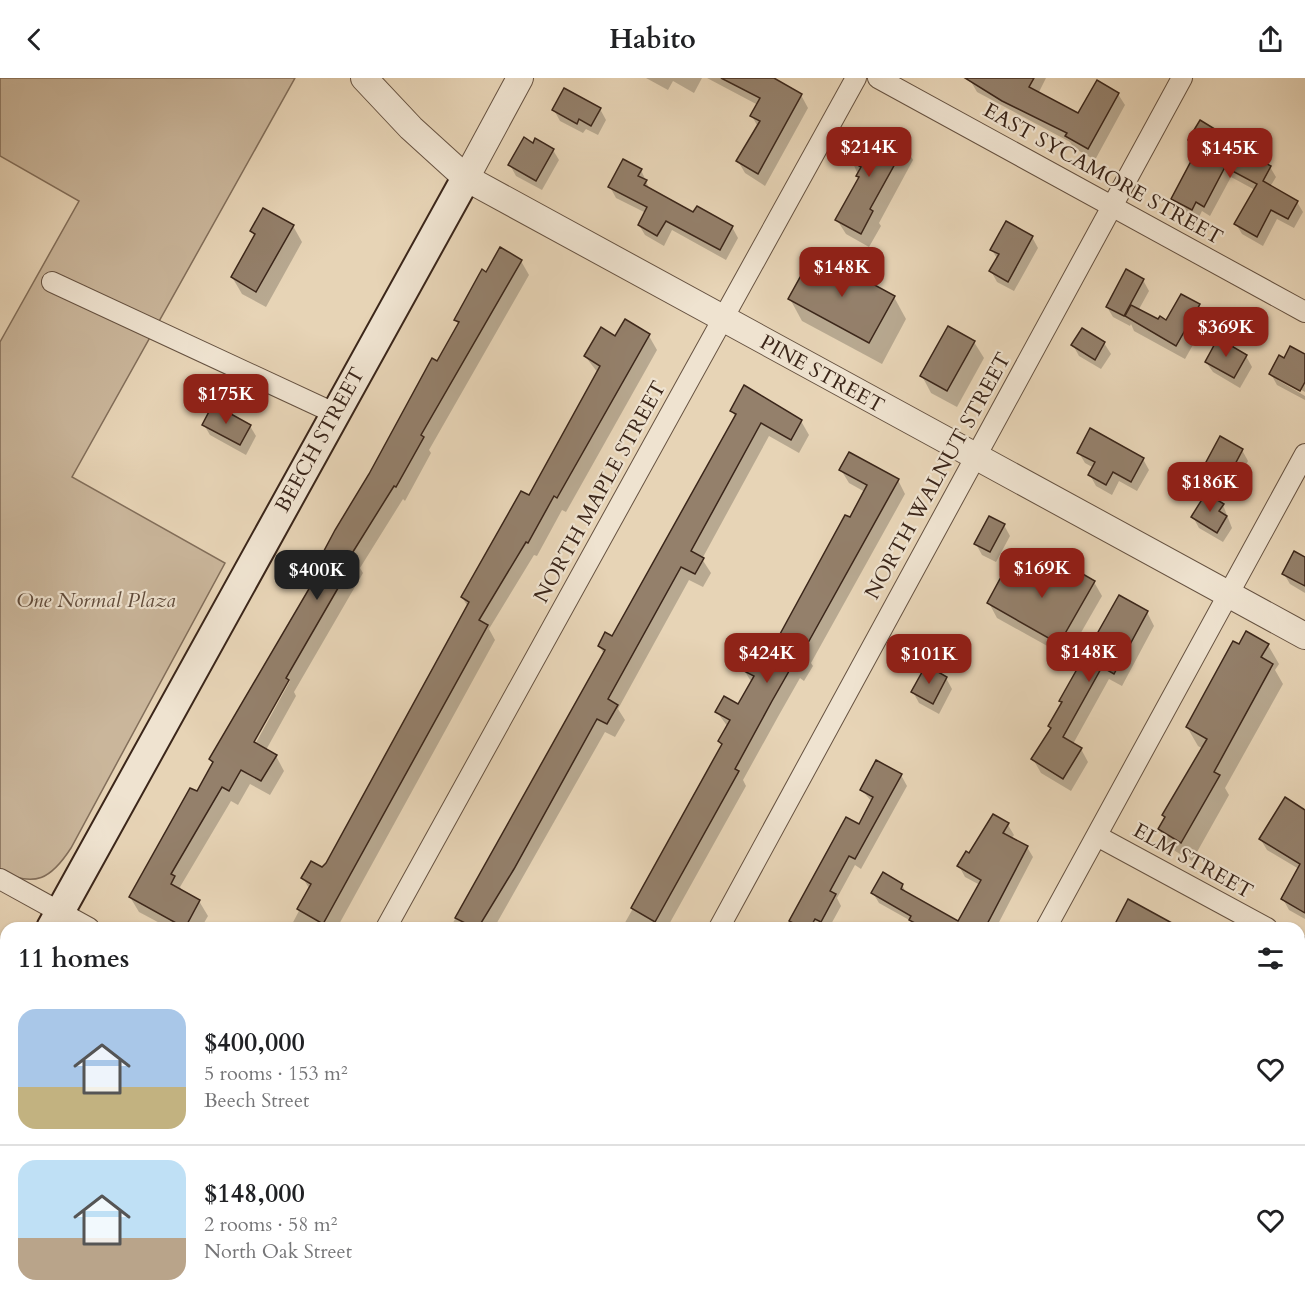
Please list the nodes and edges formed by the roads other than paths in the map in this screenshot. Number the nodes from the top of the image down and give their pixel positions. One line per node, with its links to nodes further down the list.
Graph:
1 (364, 78): 6 (street, PINE STREET)
2 (520, 78): 6 (street, BEECH STREET)
3 (856, 78): 10 (street, NORTH MAPLE STREET)
4 (878, 78): 7 (street, EAST SYCAMORE STREET)
5 (1182, 78): 7 (street, NORTH WALNUT STREET)
6 (466, 178): 10 (street, PINE STREET); 11 (main road, BEECH STREET)
7 (1112, 207): 9 (street, EAST SYCAMORE STREET); 13 (street, NORTH WALNUT STREET)
8 (52, 282): 11 (street)
9 (1305, 312)
10 (723, 319): 13 (street, PINE STREET); 19 (street, NORTH MAPLE STREET)
11 (334, 413): 18 (main road, BEECH STREET)
12 (1305, 454): 14 (street)
13 (976, 458): 14 (street, PINE STREET); 20 (street, NORTH WALNUT STREET)
14 (1228, 595): 15 (street, PINE STREET); 16 (street)
15 (1305, 636)
16 (1097, 836): 21 (street); 22 (street, ELM STREET)
17 (0, 879): 18 (street)
18 (56, 920)
19 (389, 922)
20 (722, 922)
21 (1049, 922)
22 (1256, 922)

